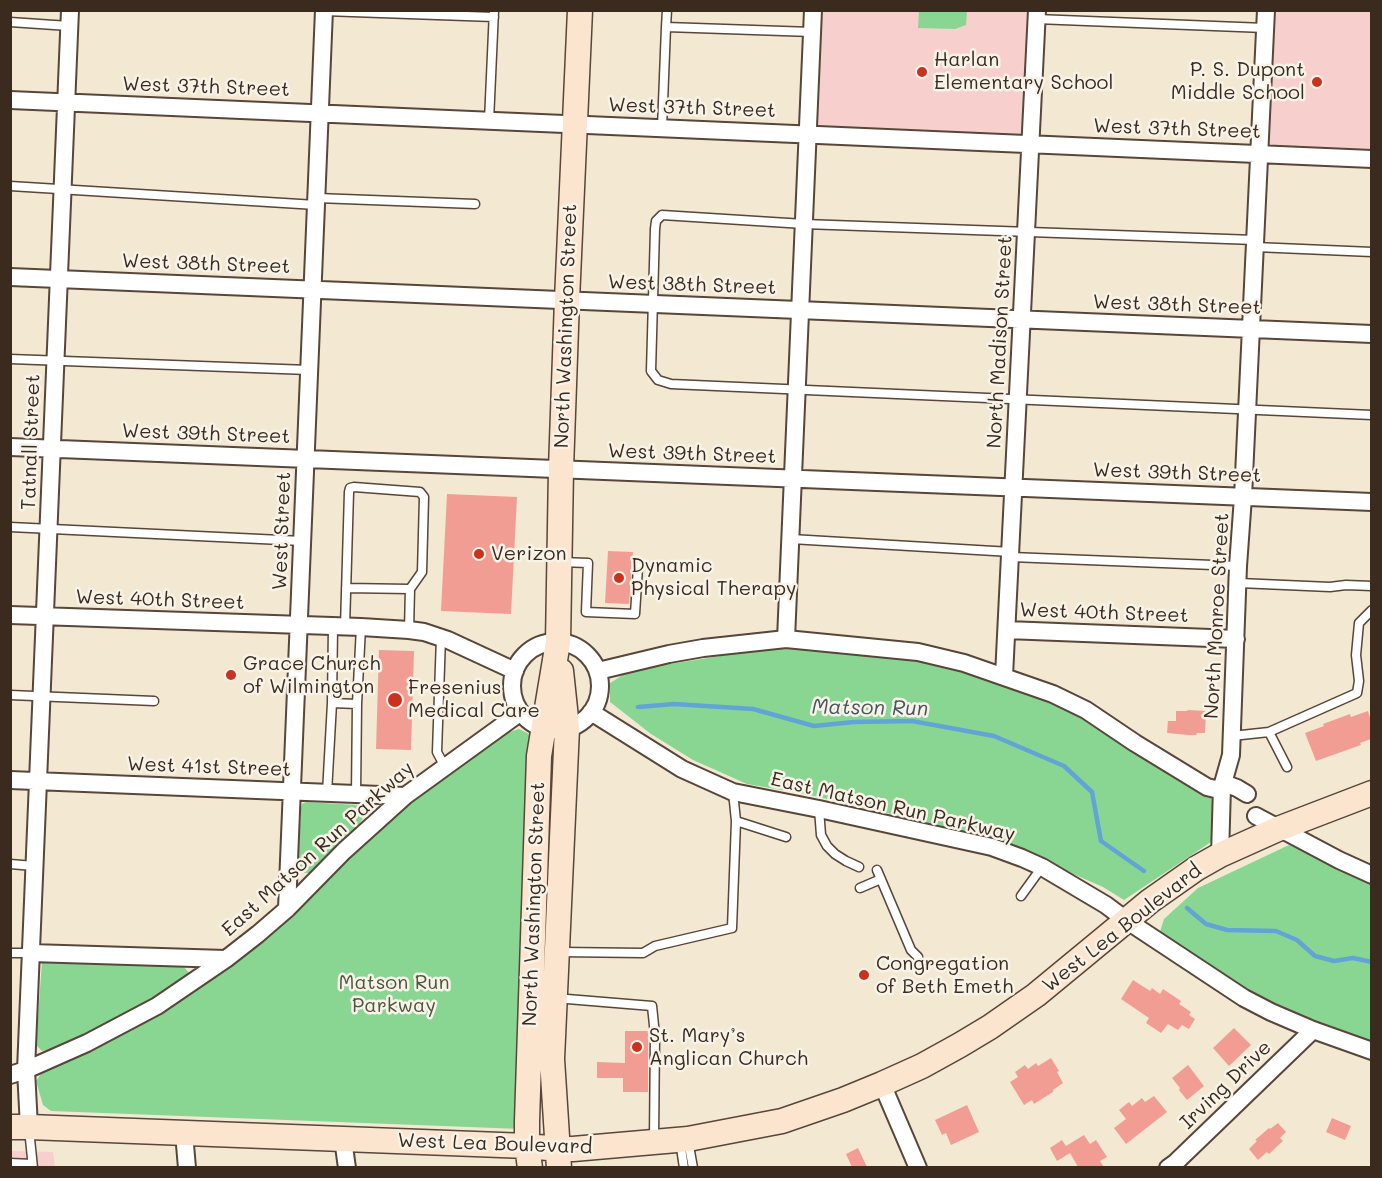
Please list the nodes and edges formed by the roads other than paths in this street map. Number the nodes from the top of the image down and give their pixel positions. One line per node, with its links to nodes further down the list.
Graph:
1 (580, 10): 17 (main road, North Washington Street)
2 (667, 10): 10 (lane)
3 (813, 10): 12 (street)
4 (1266, 10): 11 (street, North Monroe Street)
5 (324, 11): 6 (lane); 15 (street, West Street)
6 (494, 14): 16 (lane)
7 (1036, 15): 11 (lane); 20 (street, North Madison Street)
8 (69, 18): 9 (lane); 14 (street, Tatnall Street)
9 (10, 22)
10 (666, 27): 12 (lane); 18 (lane)
11 (1265, 28): 21 (street, North Monroe Street)
12 (812, 32): 19 (street)
13 (10, 100): 14 (street, West 37th Street)
14 (66, 102): 15 (street, West 37th Street); 24 (street, Tatnall Street)
15 (320, 113): 16 (street, West 37th Street); 25 (street, West Street)
16 (489, 121): 17 (street, West 37th Street)
17 (574, 124): 18 (street, West 37th Street); 34 (main road, North Washington Street)
18 (662, 128): 19 (street, West 37th Street)
19 (808, 134): 20 (street, West 37th Street); 27 (street)
20 (1030, 144): 21 (street, West 37th Street); 28 (street, North Madison Street)
21 (1259, 154): 22 (street, West 37th Street); 29 (street, North Monroe Street)
22 (1371, 159)
23 (10, 186): 24 (lane)
24 (62, 189): 25 (lane); 32 (street, Tatnall Street)
25 (316, 201): 26 (lane); 33 (street, West Street)
26 (475, 204)
27 (804, 224): 28 (lane); 35 (lane); 36 (street)
28 (1026, 232): 29 (lane); 37 (street, North Madison Street)
29 (1255, 243): 30 (lane); 38 (street, North Monroe Street)
30 (1371, 252)
31 (10, 277): 32 (street, West 38th Street)
32 (58, 279): 33 (street, West 38th Street); 41 (street, Tatnall Street)
33 (313, 290): 34 (street, West 38th Street); 42 (street, West Street)
34 (567, 300): 35 (street, West 38th Street); 50 (main road, North Washington Street)
35 (652, 304): 36 (street, West 38th Street); 43 (lane)
36 (800, 310): 37 (street, West 38th Street); 43 (street)
37 (1022, 320): 38 (street, West 38th Street); 44 (street, North Madison Street)
38 (1251, 329): 39 (street, West 38th Street); 45 (street, North Monroe Street)
39 (1371, 334)
40 (10, 359): 41 (lane)
41 (55, 361): 42 (lane); 48 (street, Tatnall Street)
42 (309, 370): 49 (street, West Street)
43 (797, 390): 44 (lane); 51 (street)
44 (1018, 400): 45 (lane); 52 (street, North Madison Street)
45 (1247, 410): 46 (lane); 53 (street, North Monroe Street)
46 (1371, 415)
47 (10, 447): 48 (street, West 39th Street)
48 (52, 448): 49 (street, West 39th Street); 56 (street, Tatnall Street)
49 (306, 459): 50 (street, West 39th Street); 58 (street, West Street)
50 (561, 469): 51 (street, West 39th Street); 60 (main road, North Washington Street)
51 (793, 479): 52 (street, West 39th Street); 57 (street)
52 (1014, 488): 53 (street, West 39th Street); 59 (street, North Madison Street)
53 (1243, 497): 54 (street, West 39th Street); 62 (street, North Monroe Street)
54 (1371, 502)
55 (10, 527): 56 (lane)
56 (48, 528): 58 (lane); 68 (street, Tatnall Street)
57 (791, 539): 59 (lane); 74 (street)
58 (302, 541): 69 (street, West Street)
59 (1011, 555): 62 (lane); 72 (street, North Madison Street)
60 (560, 562): 61 (lane); 76 (main road, North Washington Street)
61 (638, 567)
62 (1238, 575): 63 (lane); 75 (street, North Monroe Street)
63 (1371, 586)
64 (346, 588): 65 (lane); 65 (lane); 70 (lane)
65 (410, 589): 71 (lane)
66 (1371, 610): 89 (lane)
67 (10, 615): 68 (street, West 40th Street)
68 (45, 616): 69 (street, West 40th Street); 81 (street, Tatnall Street)
69 (299, 626): 70 (street, West 40th Street); 97 (street, West Street)
70 (346, 627): 71 (street, West 40th Street); 83 (lane); 84 (lane)
71 (409, 630): 73 (street, West 40th Street)
72 (1007, 630): 75 (street, West 40th Street); 79 (street, North Madison Street)
73 (441, 637): 77 (street, West 40th Street); 92 (lane)
74 (786, 639): 78 (street); 79 (street)
75 (1236, 639): 90 (street, North Monroe Street)
76 (558, 642): 77 (street); 78 (street); 87 (main road, North Washington Street); 88 (main road, North Washington Street)
77 (515, 671): 85 (street)
78 (597, 671): 86 (street)
79 (1004, 676): 96 (street)
80 (10, 695): 81 (lane)
81 (41, 697): 82 (lane); 95 (street, Tatnall Street)
82 (154, 701)
83 (332, 703): 84 (lane); 99 (lane)
84 (357, 704): 101 (lane)
85 (521, 712): 87 (street); 92 (street, East Matson Run Parkway)
86 (591, 712): 88 (street); 98 (street, East Matson Run Parkway)
87 (543, 728): 88 (street); 135 (main road, North Washington Street)
88 (567, 728): 120 (main road, North Washington Street)
89 (1269, 732): 90 (lane); 93 (lane)
90 (1232, 736): 91 (street, North Monroe Street)
91 (1231, 755): 96 (street); 102 (street)
92 (445, 767): 103 (street, East Matson Run Parkway)
93 (1287, 767)
94 (10, 780): 95 (street, West 41st Street)
95 (38, 782): 97 (street, West 41st Street); 110 (street, Tatnall Street)
96 (1222, 788): 102 (street); 108 (street)
97 (292, 792): 99 (street, West 41st Street); 118 (street, West Street)
98 (733, 792): 104 (street, East Matson Run Parkway); 105 (lane)
99 (327, 793): 101 (street, West 41st Street)
100 (1371, 793): 106 (main road, West Lea Boulevard)
101 (356, 794): 103 (street, West 41st Street)
102 (1247, 794): 106 (street)
103 (405, 796): 118 (street, East Matson Run Parkway)
104 (819, 809): 111 (lane); 112 (street, East Matson Run Parkway)
105 (736, 821): 107 (lane); 120 (lane)
106 (1267, 826): 108 (main road, West Lea Boulevard); 114 (street)
107 (786, 837)
108 (1220, 855): 119 (main road, West Lea Boulevard)
109 (10, 864): 110 (lane)
110 (34, 866): 122 (street, Tatnall Street)
111 (859, 867)
112 (1042, 867): 117 (lane); 119 (street, East Matson Run Parkway)
113 (877, 870): 115 (lane)
114 (1371, 875)
115 (881, 879): 116 (lane); 123 (lane)
116 (860, 888)
117 (1021, 896)
118 (287, 909): 124 (street, East Matson Run Parkway)
119 (1126, 920): 126 (street, East Matson Run Parkway); 129 (main road, West Lea Boulevard)
120 (557, 952): 125 (main road, North Washington Street)
121 (10, 953): 122 (lane)
122 (31, 953): 124 (street); 128 (street, Tatnall Street)
123 (918, 957)
124 (226, 958): 128 (street, East Matson Run Parkway)
125 (555, 998): 134 (lane); 136 (main road, North Washington Street)
126 (1313, 1030): 127 (street, East Matson Run Parkway); 144 (street, Irving Drive)
127 (1371, 1051)
128 (18, 1073): 130 (street, Tatnall Street)
129 (882, 1084): 133 (main road, West Lea Boulevard); 143 (street)
130 (17, 1126): 131 (main road, West Lea Boulevard); 138 (lane)
131 (184, 1133): 132 (main road, West Lea Boulevard); 139 (street)
132 (343, 1139): 135 (main road, West Lea Boulevard); 140 (street)
133 (684, 1140): 134 (main road, West Lea Boulevard); 141 (lane); 142 (lane)
134 (654, 1143): 136 (main road, West Lea Boulevard)
135 (528, 1156): 136 (main road, West Lea Boulevard)
136 (559, 1158)
137 (10, 1163): 138 (lane)
138 (33, 1166)
139 (187, 1167)
140 (347, 1167)
141 (684, 1167)
142 (693, 1167)
143 (918, 1167)
144 (1168, 1167)

